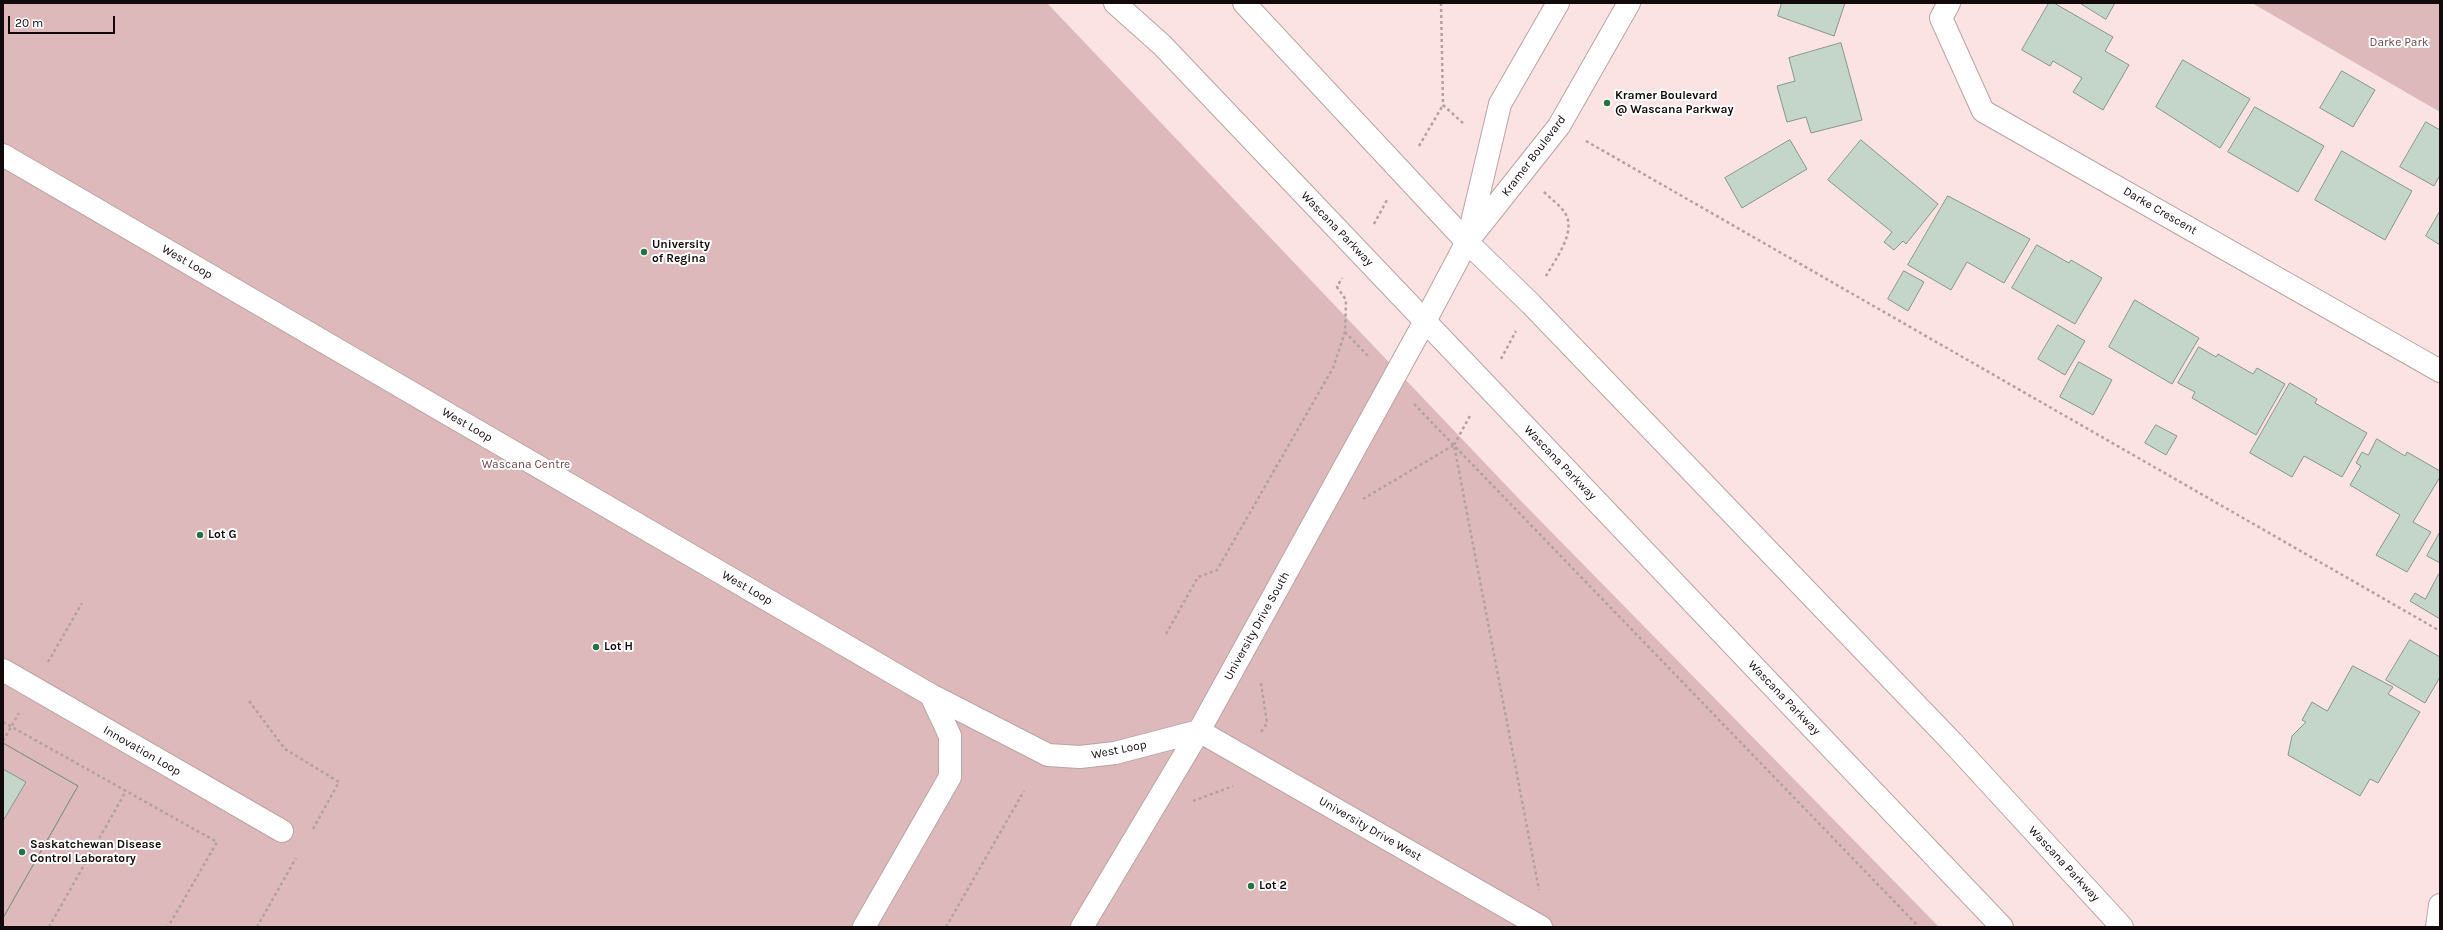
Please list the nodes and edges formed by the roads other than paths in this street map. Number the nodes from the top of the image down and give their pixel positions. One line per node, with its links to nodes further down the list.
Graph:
1 (1115, 3): 8 (street, Wascana Parkway)
2 (1244, 3): 7 (street, Wascana Parkway)
3 (1558, 3): 7 (street, Kramer Boulevard)
4 (1629, 3): 7 (street, Kramer Boulevard)
5 (1949, 3): 9 (street, Darke Crescent)
6 (3, 155): 11 (street, West Loop)
7 (1467, 242): 8 (street, Kramer Boulevard); 19 (street, Wascana Parkway)
8 (1425, 321): 12 (street, University Drive South); 18 (street, Wascana Parkway)
9 (2440, 371)
10 (3, 670): 13 (street, Innovation Loop)
11 (931, 695): 12 (street, West Loop); 15 (street)
12 (1199, 731): 16 (street, University Drive South); 17 (street, University Drive West)
13 (282, 831)
14 (2440, 905): 20 (street)
15 (864, 927)
16 (1082, 927)
17 (1541, 927)
18 (2002, 927)
19 (2122, 927)
20 (2437, 927)

